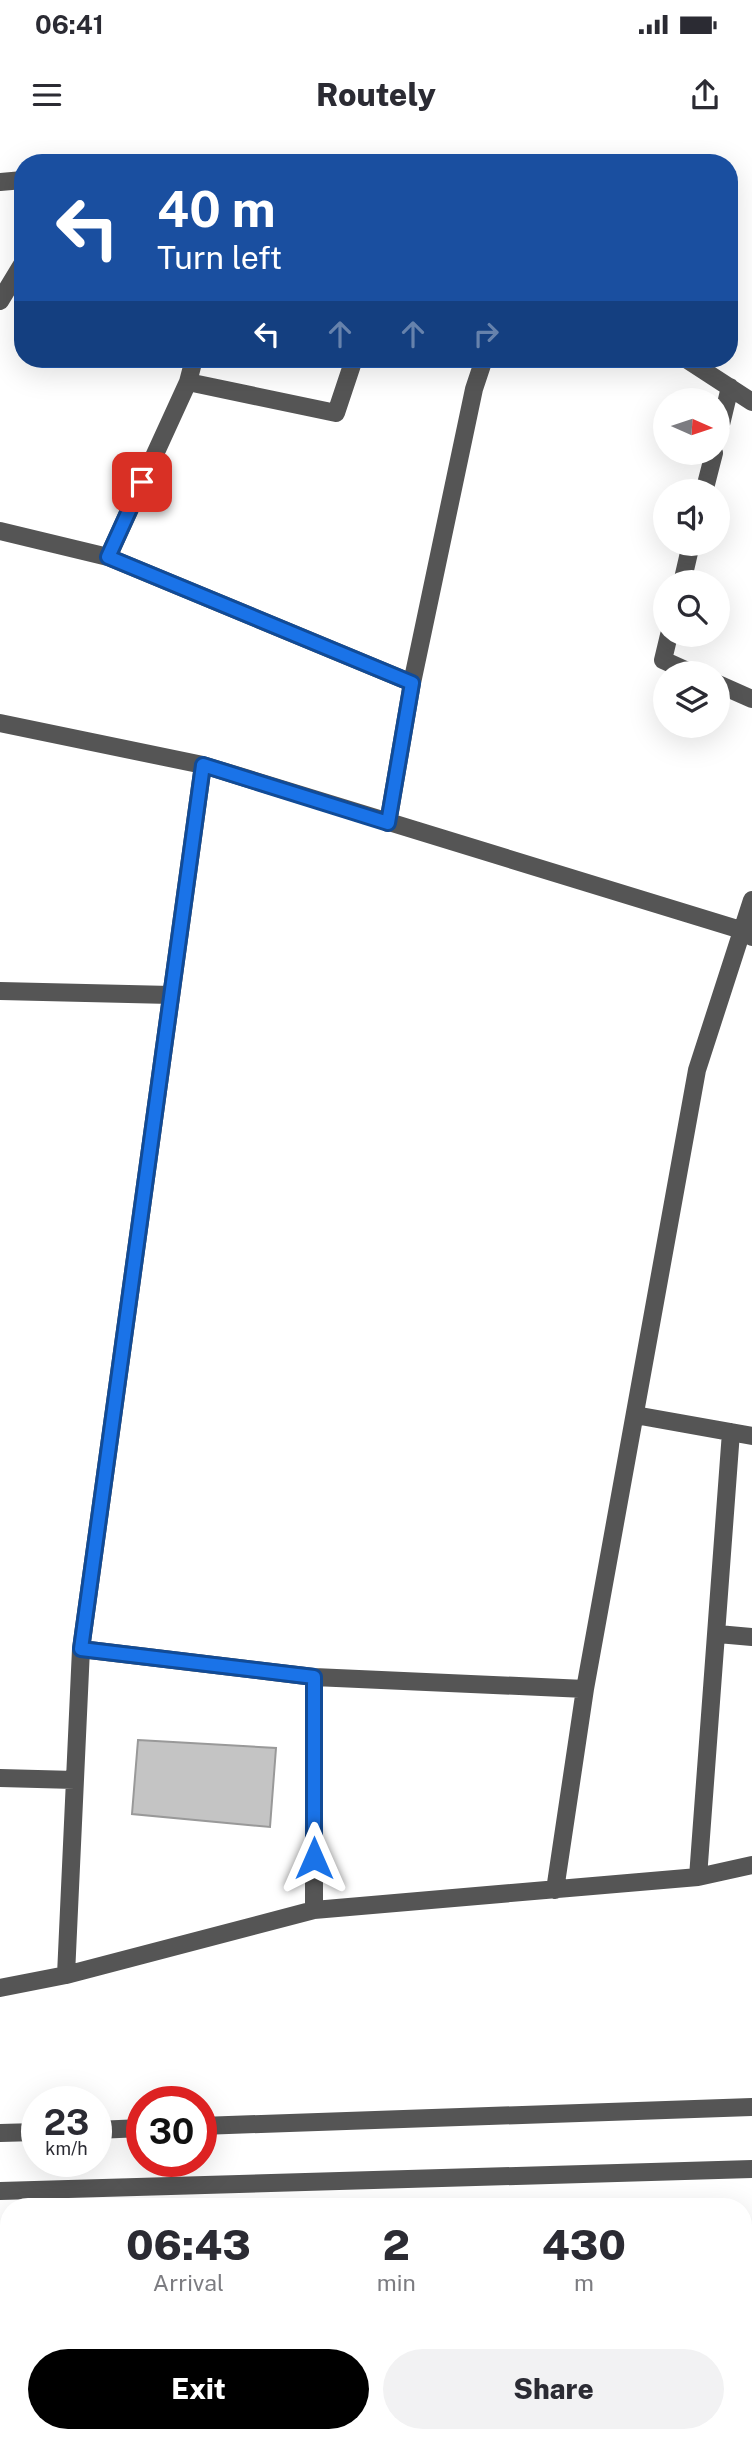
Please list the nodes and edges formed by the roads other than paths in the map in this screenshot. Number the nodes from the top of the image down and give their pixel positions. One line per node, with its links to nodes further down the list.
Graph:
1 (14, 279): 2 (street)
2 (0, 302)
3 (192, 368): 7 (street)
4 (351, 368): 7 (street)
5 (481, 368): 12 (street)
6 (700, 368): 8 (street)
7 (188, 382): 11 (street)
8 (730, 387): 9 (street)
9 (752, 402)
10 (0, 531): 11 (street)
11 (108, 557): 12 (street)
12 (412, 683): 17 (street)
13 (730, 689): 14 (street)
14 (752, 699)
15 (0, 723): 16 (street)
16 (203, 765): 17 (street); 21 (street)
17 (388, 823): 19 (street)
18 (752, 900): 19 (street)
19 (746, 934): 22 (street)
20 (0, 990): 21 (street)
21 (172, 995): 27 (street)
22 (635, 1415): 23 (street); 29 (street)
23 (732, 1432): 24 (street); 25 (street)
24 (752, 1436)
25 (718, 1634): 26 (street); 33 (street)
26 (752, 1637)
27 (81, 1649): 28 (street); 31 (street)
28 (314, 1677): 29 (street); 35 (street)
29 (585, 1689): 34 (street)
30 (0, 1778): 31 (street)
31 (75, 1780): 36 (street)
32 (752, 1865): 33 (street)
33 (698, 1877): 34 (street)
34 (555, 1890): 35 (street)
35 (314, 1910): 36 (street)
36 (66, 1975): 37 (street)
37 (0, 1988)
38 (752, 2107): 39 (street)
39 (217, 2125)
40 (21, 2132): 41 (street)
41 (0, 2133)
42 (752, 2169): 43 (street)
43 (0, 2191)

